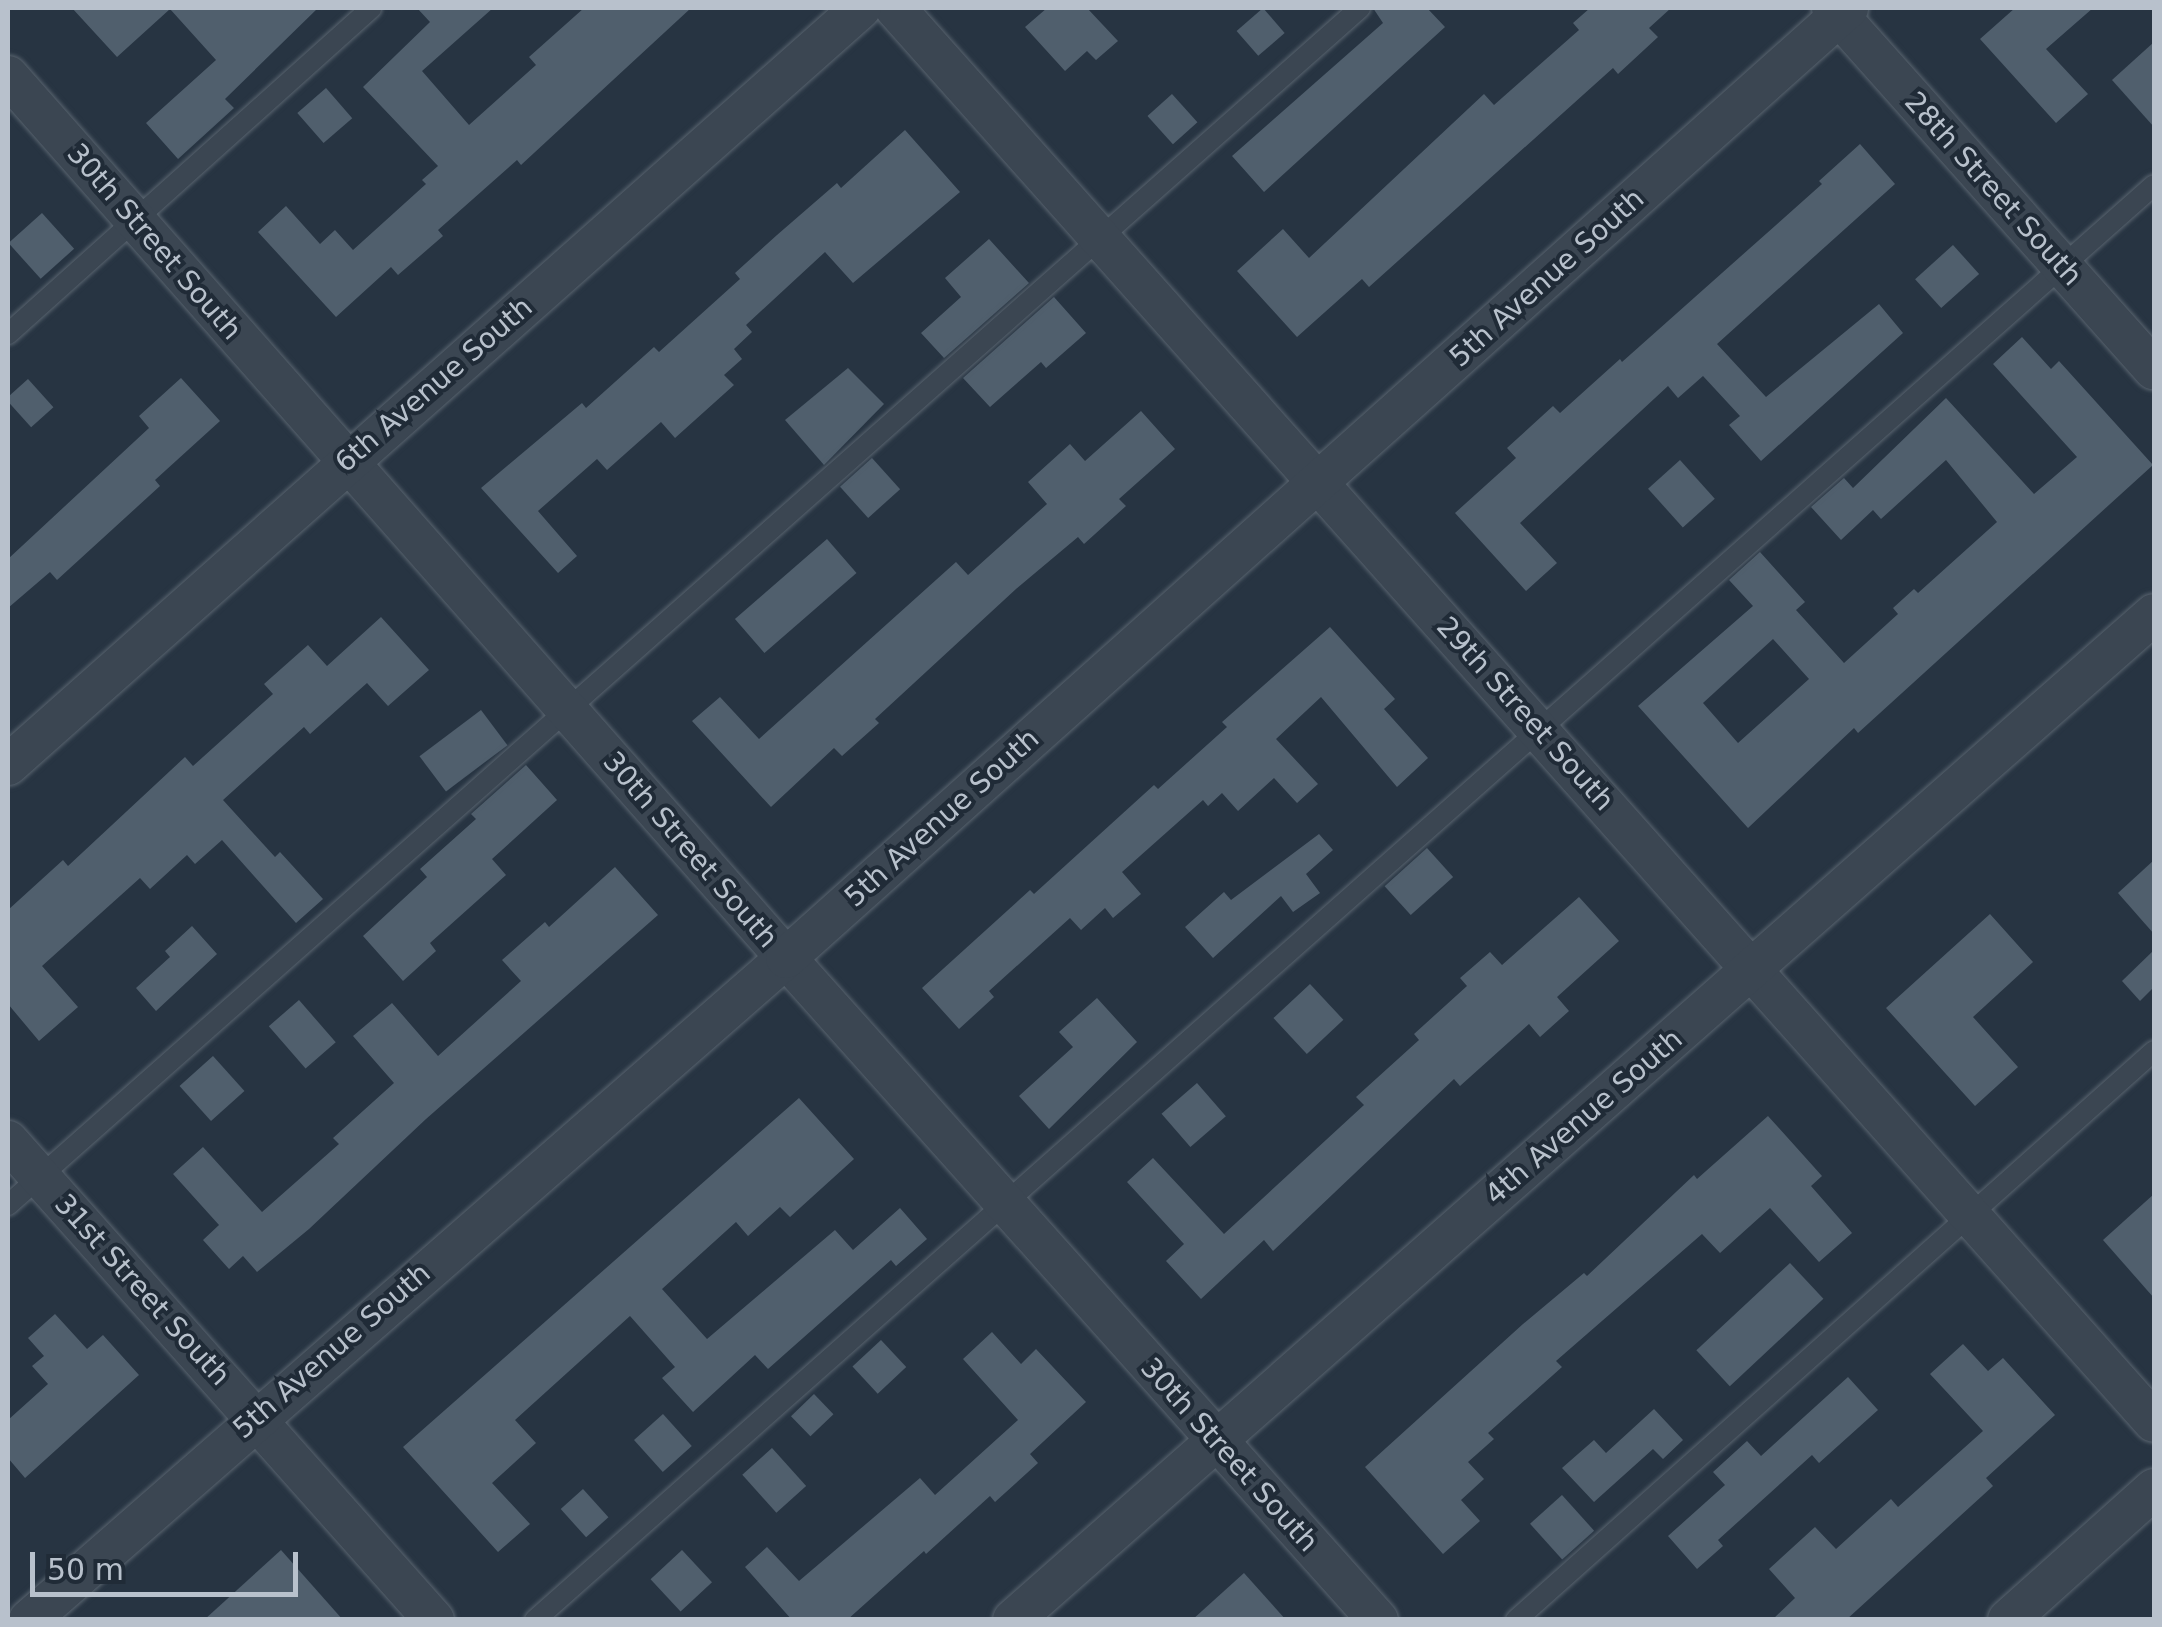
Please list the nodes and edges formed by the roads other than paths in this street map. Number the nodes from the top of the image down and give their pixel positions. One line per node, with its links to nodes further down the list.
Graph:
1 (371, 8): 8 (lane)
2 (861, 8): 13 (street, 6th Avenue South)
3 (895, 8): 9 (street, 29th Street South)
4 (1360, 8): 9 (lane)
5 (1840, 10): 10 (street, 28th Street South); 14 (street, 5th Avenue South)
6 (8, 76): 8 (street, 30th Street South)
7 (2154, 185): 10 (lane)
8 (136, 221): 11 (lane); 13 (street, 30th Street South)
9 (1099, 236): 14 (street, 29th Street South); 16 (lane)
10 (2063, 266): 12 (street, 28th Street South); 17 (lane)
11 (8, 334)
12 (2154, 370)
13 (348, 461): 16 (street, 30th Street South); 18 (street, 6th Avenue South)
14 (1320, 482): 17 (street, 29th Street South); 19 (street, 5th Avenue South)
15 (2154, 614): 20 (street, 4th Avenue South)
16 (566, 708): 19 (street, 30th Street South); 23 (lane)
17 (1540, 730): 20 (street, 29th Street South); 24 (lane)
18 (8, 764)
19 (786, 958): 24 (street, 30th Street South); 27 (street, 5th Avenue South)
20 (1752, 971): 26 (street, 29th Street South); 29 (street, 4th Avenue South)
21 (2154, 1051): 26 (lane)
22 (8, 1142): 23 (street, 31st Street South)
23 (40, 1177): 25 (lane); 27 (street, 31st Street South)
24 (1004, 1204): 29 (street, 30th Street South); 33 (lane)
25 (8, 1205)
26 (1971, 1216): 28 (street, 29th Street South); 36 (lane)
27 (256, 1416): 31 (street, 5th Avenue South); 32 (street, 31st Street South)
28 (2154, 1422)
29 (1213, 1439): 34 (street, 4th Avenue South); 35 (street, 30th Street South)
30 (2154, 1490): 37 (street)
31 (29, 1620)
32 (434, 1620)
33 (535, 1620)
34 (1013, 1620)
35 (1378, 1620)
36 (1516, 1620)
37 (2008, 1620)

